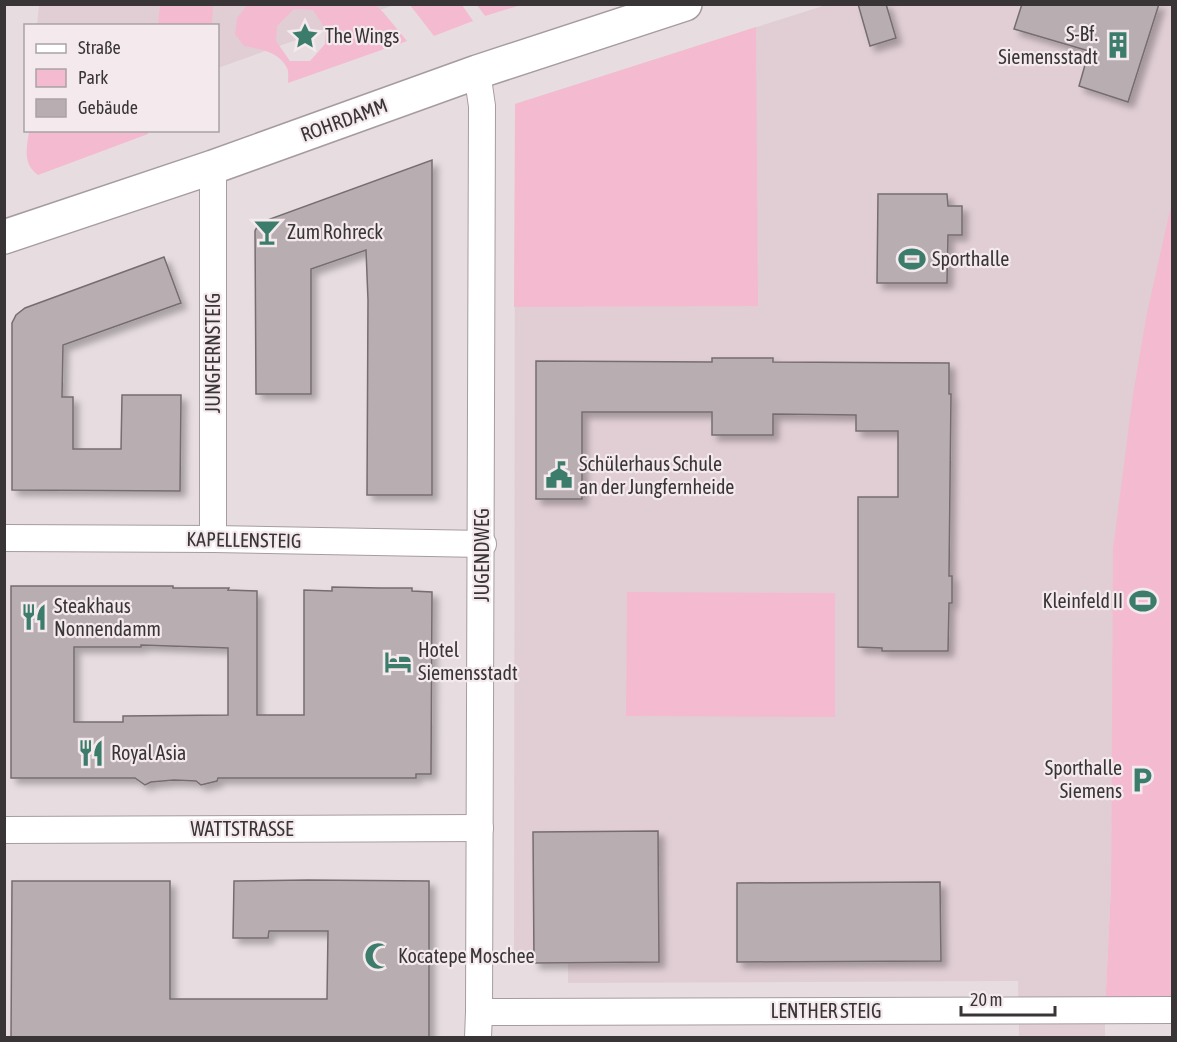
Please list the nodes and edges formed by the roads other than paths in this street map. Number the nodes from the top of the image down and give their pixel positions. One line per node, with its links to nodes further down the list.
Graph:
1 (684, 4): 2 (main road, ROHRDAMM)
2 (477, 72): 3 (main road, ROHRDAMM); 7 (street, JUGENDWEG)
3 (213, 167): 4 (main road, ROHRDAMM); 6 (street, JUNGFERNSTEIG)
4 (4, 237)
5 (4, 538): 6 (street, KAPELLENSTEIG)
6 (213, 539): 7 (street, KAPELLENSTEIG)
7 (483, 544): 8 (street, JUGENDWEG)
8 (480, 828): 9 (street, WATTSTRASSE); 11 (street, JUGENDWEG)
9 (4, 830)
10 (1173, 1010): 11 (street, LENTHER STEIG)
11 (479, 1012): 12 (street, JUGENDWEG)
12 (477, 1038)

